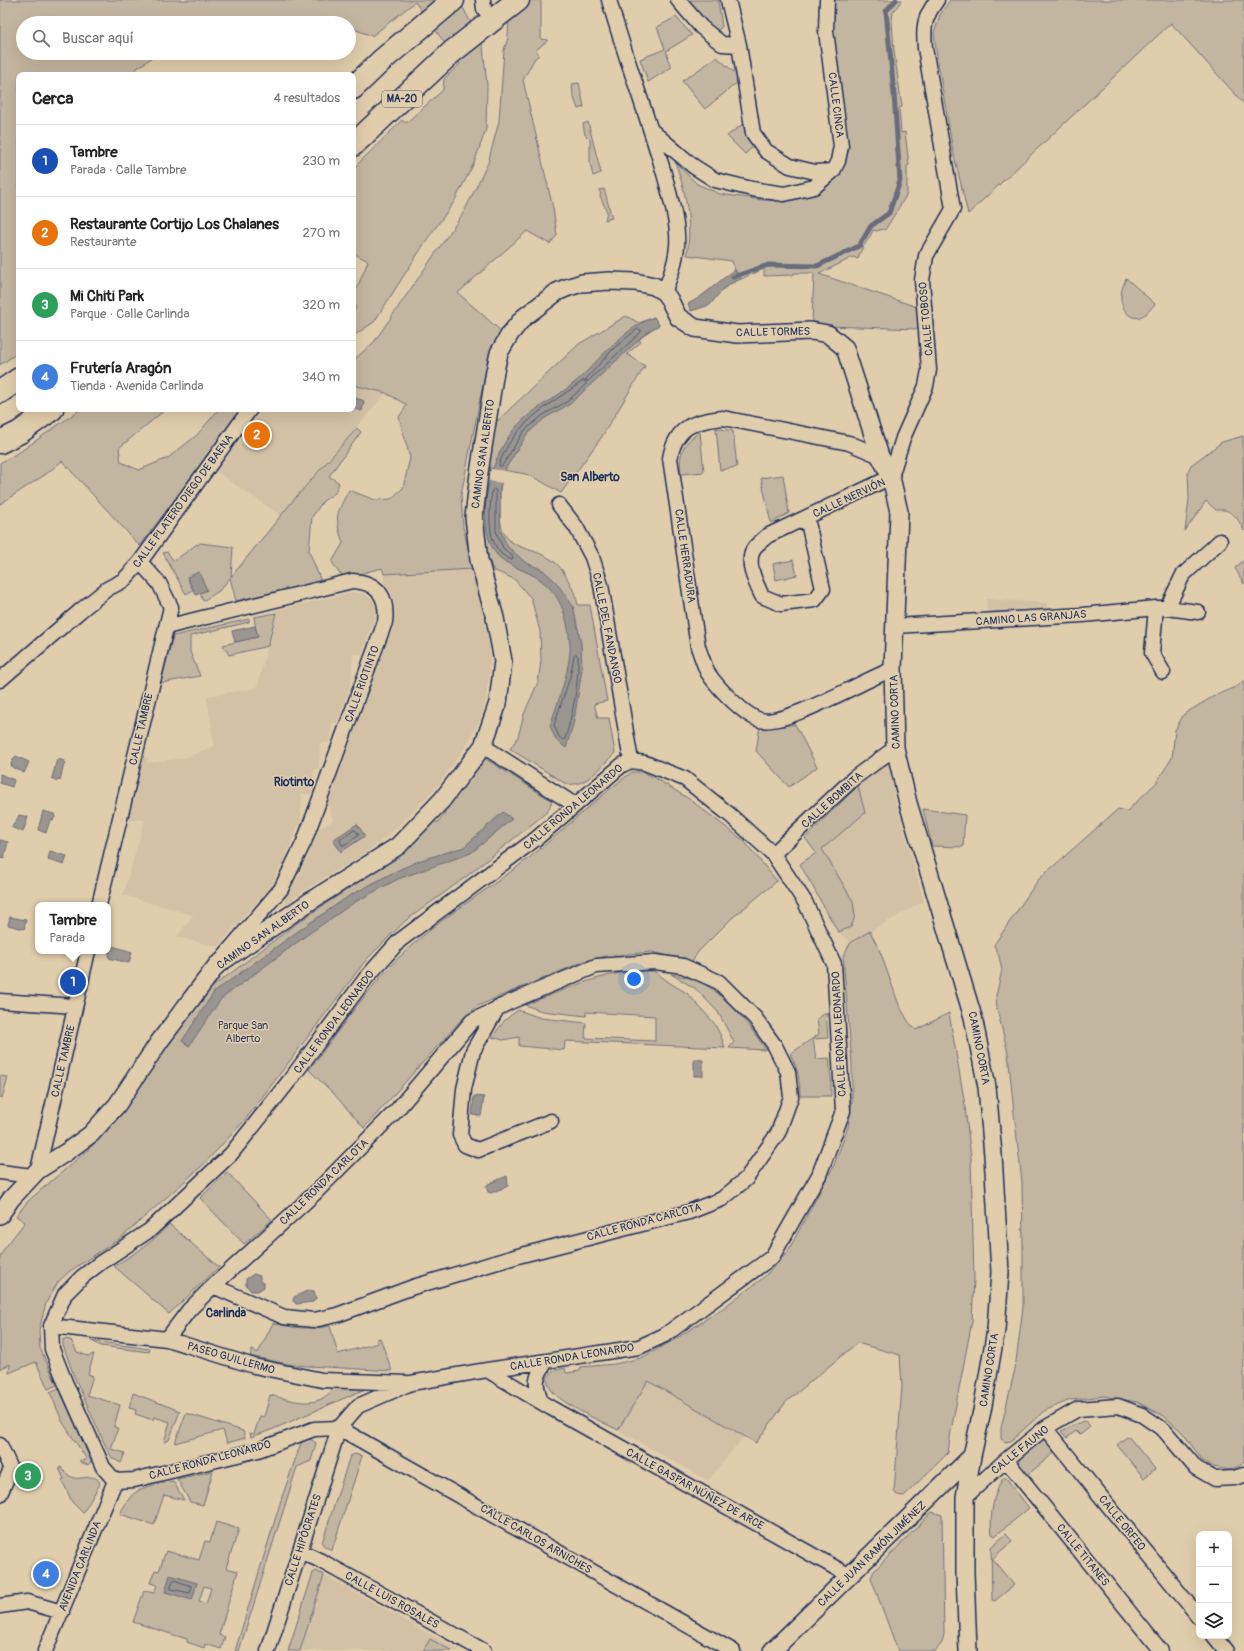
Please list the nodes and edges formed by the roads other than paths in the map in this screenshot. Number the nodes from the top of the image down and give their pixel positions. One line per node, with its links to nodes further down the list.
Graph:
1 (453, 0): 9 (highway)
2 (518, 0): 11 (highway, MA-20)
3 (609, 0): 10 (street)
4 (678, 0): 8 (street)
5 (728, 0): 8 (street)
6 (828, 0): 12 (street, CALLE CINCA)
7 (937, 0): 20 (street, CALLE TOBOSO)
8 (739, 45): 12 (street)
9 (356, 85)
10 (652, 131): 12 (street); 13 (street)
11 (356, 142)
12 (834, 171)
13 (664, 292): 19 (street, CALLE TORMES); 32 (street, CAMINO SAN ALBERTO)
14 (16, 381): 15 (highway)
15 (0, 392)
16 (48, 412): 18 (highway)
17 (248, 412): 24 (street, CALLE PLATERO DIEGO DE BAENA)
18 (0, 442)
19 (880, 456): 20 (street, CAMINO CORTA); 29 (street, CALLE HERRADURA)
20 (892, 477): 22 (street, CALLE NERVIÓN); 27 (street, CAMINO CORTA)
21 (558, 505): 34 (street, CALLE DEL FANDANGO)
22 (807, 518): 22 (street, CALLE NERVIÓN)
23 (1220, 541): 25 (street)
24 (140, 562): 28 (street, CALLE TAMBRE); 31 (street, CALLE PLATERO DIEGO DE BAENA)
25 (1162, 608): 26 (street, CAMINO LAS GRANJAS); 27 (street, CAMINO LAS GRANJAS); 30 (street)
26 (1198, 612)
27 (895, 626): 29 (street, CAMINO CORTA)
28 (166, 627): 37 (street, CALLE TAMBRE); 39 (street, CALLE RIOTINTO)
29 (893, 669): 33 (street, CAMINO CORTA)
30 (1164, 672)
31 (0, 680)
32 (483, 746): 35 (street); 39 (street, CAMINO SAN ALBERTO)
33 (895, 748): 36 (street, CALLE BOMBITA); 57 (street, CAMINO CORTA)
34 (631, 761): 35 (street, CALLE RONDA LEONARDO); 36 (street, CALLE RONDA LEONARDO)
35 (575, 805): 48 (street, CALLE RONDA LEONARDO)
36 (773, 854): 50 (street, CALLE RONDA LEONARDO)
37 (100, 902)
38 (87, 954): 41 (street, CALLE TAMBRE)
39 (217, 965): 45 (street, CAMINO SAN ALBERTO)
40 (0, 1001): 41 (street)
41 (75, 1006): 45 (street, CALLE TAMBRE)
42 (498, 1007): 43 (street); 47 (street, CALLE RONDA CARLOTA); 47 (street, CALLE RONDA CARLOTA)
43 (551, 1121)
44 (0, 1172): 45 (street)
45 (35, 1173): 46 (street, CAMINO SAN ALBERTO)
46 (0, 1215)
47 (214, 1286): 49 (street, CALLE RONDA CARLOTA)
48 (51, 1326): 49 (street, PASEO GUILLERMO); 60 (street, CALLE RONDA LEONARDO)
49 (167, 1339): 52 (street, PASEO GUILLERMO)
50 (546, 1362): 51 (street, CALLE RONDA LEONARDO); 53 (street)
51 (487, 1370): 52 (street, CALLE RONDA LEONARDO); 53 (street, CALLE GASPAR NÚÑEZ DE ARCE)
52 (411, 1384): 54 (street, CALLE RONDA LEONARDO)
53 (541, 1402): 64 (street, CALLE GASPAR NÚÑEZ DE ARCE)
54 (338, 1428): 60 (street, CALLE RONDA LEONARDO); 63 (street, CALLE HIPÓCRATES); 73 (street, CALLE CARLOS ARNICHES)
55 (1045, 1428): 58 (street, CALLE FAUNO); 59 (street, CALLE FAUNO); 67 (street, CALLE ORFEO)
56 (0, 1445): 61 (street)
57 (972, 1456): 62 (street, CAMINO CORTA); 64 (street, CALLE JUAN RAMÓN JIMÉNEZ)
58 (1006, 1460): 62 (street, CALLE FAUNO); 75 (street, CALLE TITANES)
59 (1244, 1475)
60 (114, 1481): 66 (street, AVENIDA CARLINDA)
61 (0, 1494)
62 (965, 1497): 69 (street, CAMINO CORTA)
63 (300, 1551): 71 (street, CALLE HIPÓCRATES); 72 (street, CALLE LUIS ROSALES)
64 (850, 1576): 74 (street, CALLE JUAN RAMÓN JIMÉNEZ)
65 (0, 1606): 66 (street)
66 (62, 1612): 70 (street, AVENIDA CARLINDA)
67 (1196, 1614)
68 (1216, 1639): 76 (street)
69 (965, 1649)
70 (45, 1651)
71 (268, 1651)
72 (484, 1651)
73 (733, 1651)
74 (772, 1651)
75 (1161, 1651)
76 (1226, 1651)

